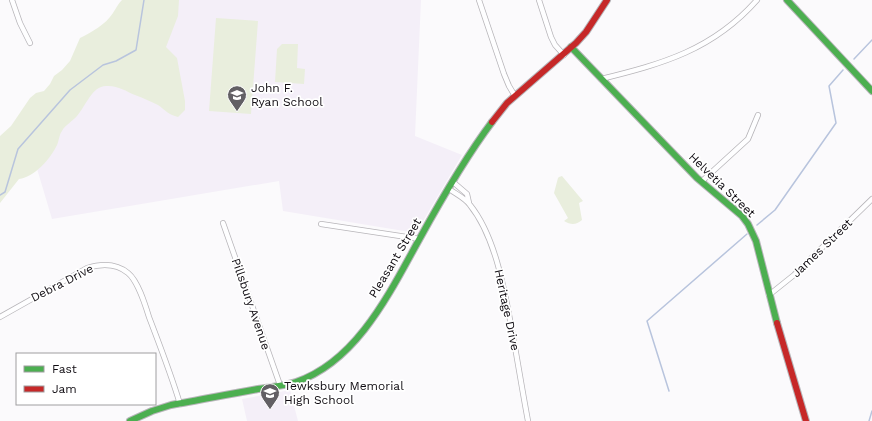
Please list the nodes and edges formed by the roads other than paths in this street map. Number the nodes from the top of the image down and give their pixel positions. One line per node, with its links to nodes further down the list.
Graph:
1 (12, 0): 7 (street)
2 (479, 0): 12 (street)
3 (539, 0): 9 (street)
4 (607, 0): 8 (main road, Pleasant Street)
5 (757, 0): 10 (street)
6 (787, 0): 11 (main road)
7 (30, 43)
8 (572, 47): 9 (main road, Pleasant Street); 10 (main road, Helvetia Street)
9 (564, 55): 12 (main road, Pleasant Street)
10 (601, 79): 15 (main road, Helvetia Street)
11 (872, 91)
12 (515, 96): 14 (main road, Pleasant Street)
13 (758, 115): 15 (street)
14 (453, 182): 16 (main road, Pleasant Street); 18 (street, Heritage Drive)
15 (702, 182): 22 (main road, Helvetia Street)
16 (449, 189): 18 (street, Heritage Drive); 21 (main road, Pleasant Street)
17 (872, 199): 22 (street, James Street)
18 (470, 205): 27 (street, Heritage Drive)
19 (223, 223): 24 (street, Pillsbury Avenue)
20 (321, 224): 21 (street)
21 (420, 239): 24 (main road, Pleasant Street)
22 (769, 295): 28 (main road, Helvetia Street)
23 (0, 316): 25 (street, Debra Drive)
24 (280, 386): 25 (main road, Pleasant Street)
25 (180, 404): 26 (main road, Pleasant Street)
26 (130, 421)
27 (528, 421)
28 (806, 421)

